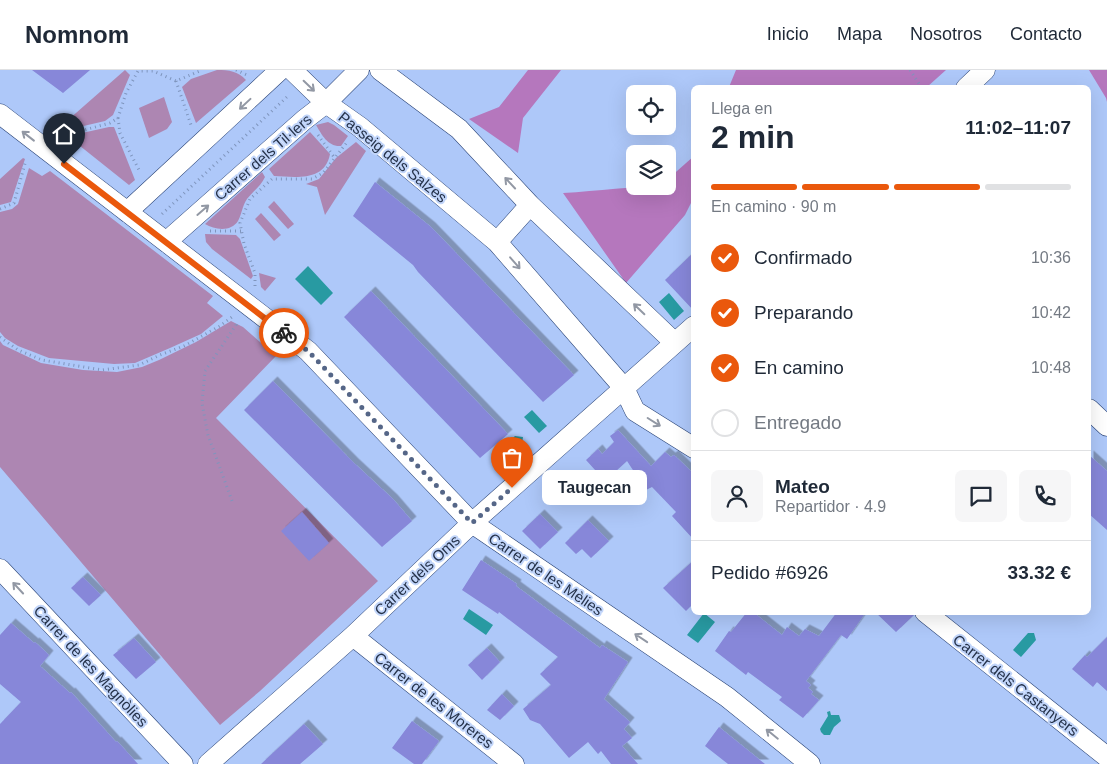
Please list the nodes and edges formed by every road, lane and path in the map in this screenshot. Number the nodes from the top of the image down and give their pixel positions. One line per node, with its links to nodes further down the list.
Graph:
1 (202, 70): 8 (path)
2 (280, 70): 24 (street, one-way to 24)
3 (292, 70): 12 (street, Passeig dels Salzes, one-way to 12)
4 (359, 70): 12 (street, Carrer dels Til·lers)
5 (380, 70): 22 (street, one-way to 5)
6 (910, 70): 9 (path)
7 (985, 70): 10 (street)
8 (176, 81): 14 (path); 15 (path)
9 (920, 85)
10 (969, 85)
11 (291, 93): 25 (path, Carrer dels Til·lers)
12 (326, 103): 28 (street, Carrer dels Til·lers, one-way to 12); 29 (street, Passeig dels Salzes)
13 (0, 114): 24 (street, Carrer de les Mèlies, one-way to 13)
14 (118, 118): 18 (path); 21 (path)
15 (194, 132)
16 (317, 133): 19 (path)
17 (350, 139): 19 (path)
18 (60, 140)
19 (334, 156): 27 (path)
20 (32, 162): 23 (path)
21 (143, 178)
22 (530, 205): 29 (street); 33 (street, one-way to 22)
23 (0, 209)
24 (127, 212): 28 (street, Carrer de les Mèlies)
25 (160, 216)
26 (208, 230): 27 (path)
27 (242, 231): 30 (path)
28 (166, 242): 39 (street, Carrer de les Mèlies)
29 (497, 242): 34 (street, Passeig dels Salzes, one-way to 34)
30 (255, 289)
31 (691, 328): 33 (street, Carrer dels Oms)
32 (0, 337): 38 (path)
33 (674, 342): 34 (street, Carrer dels Oms)
34 (624, 388): 37 (street, one-way to 37); 39 (street, Carrer dels Oms)
35 (1091, 411): 36 (street)
36 (1107, 426)
37 (691, 446)
38 (232, 501)
39 (472, 523): 42 (street, Carrer dels Oms); 47 (street, Carrer de les Mèlies, one-way to 39)
40 (0, 569): 44 (street, Carrer de les Magnòlies, one-way to 40)
41 (929, 615): 43 (street, Carrer dels Castanyers)
42 (353, 636): 45 (street, Carrer dels Oms); 46 (street, Carrer de les Moreres)
43 (1107, 757)
44 (182, 764)
45 (208, 764)
46 (514, 764)
47 (810, 764)

